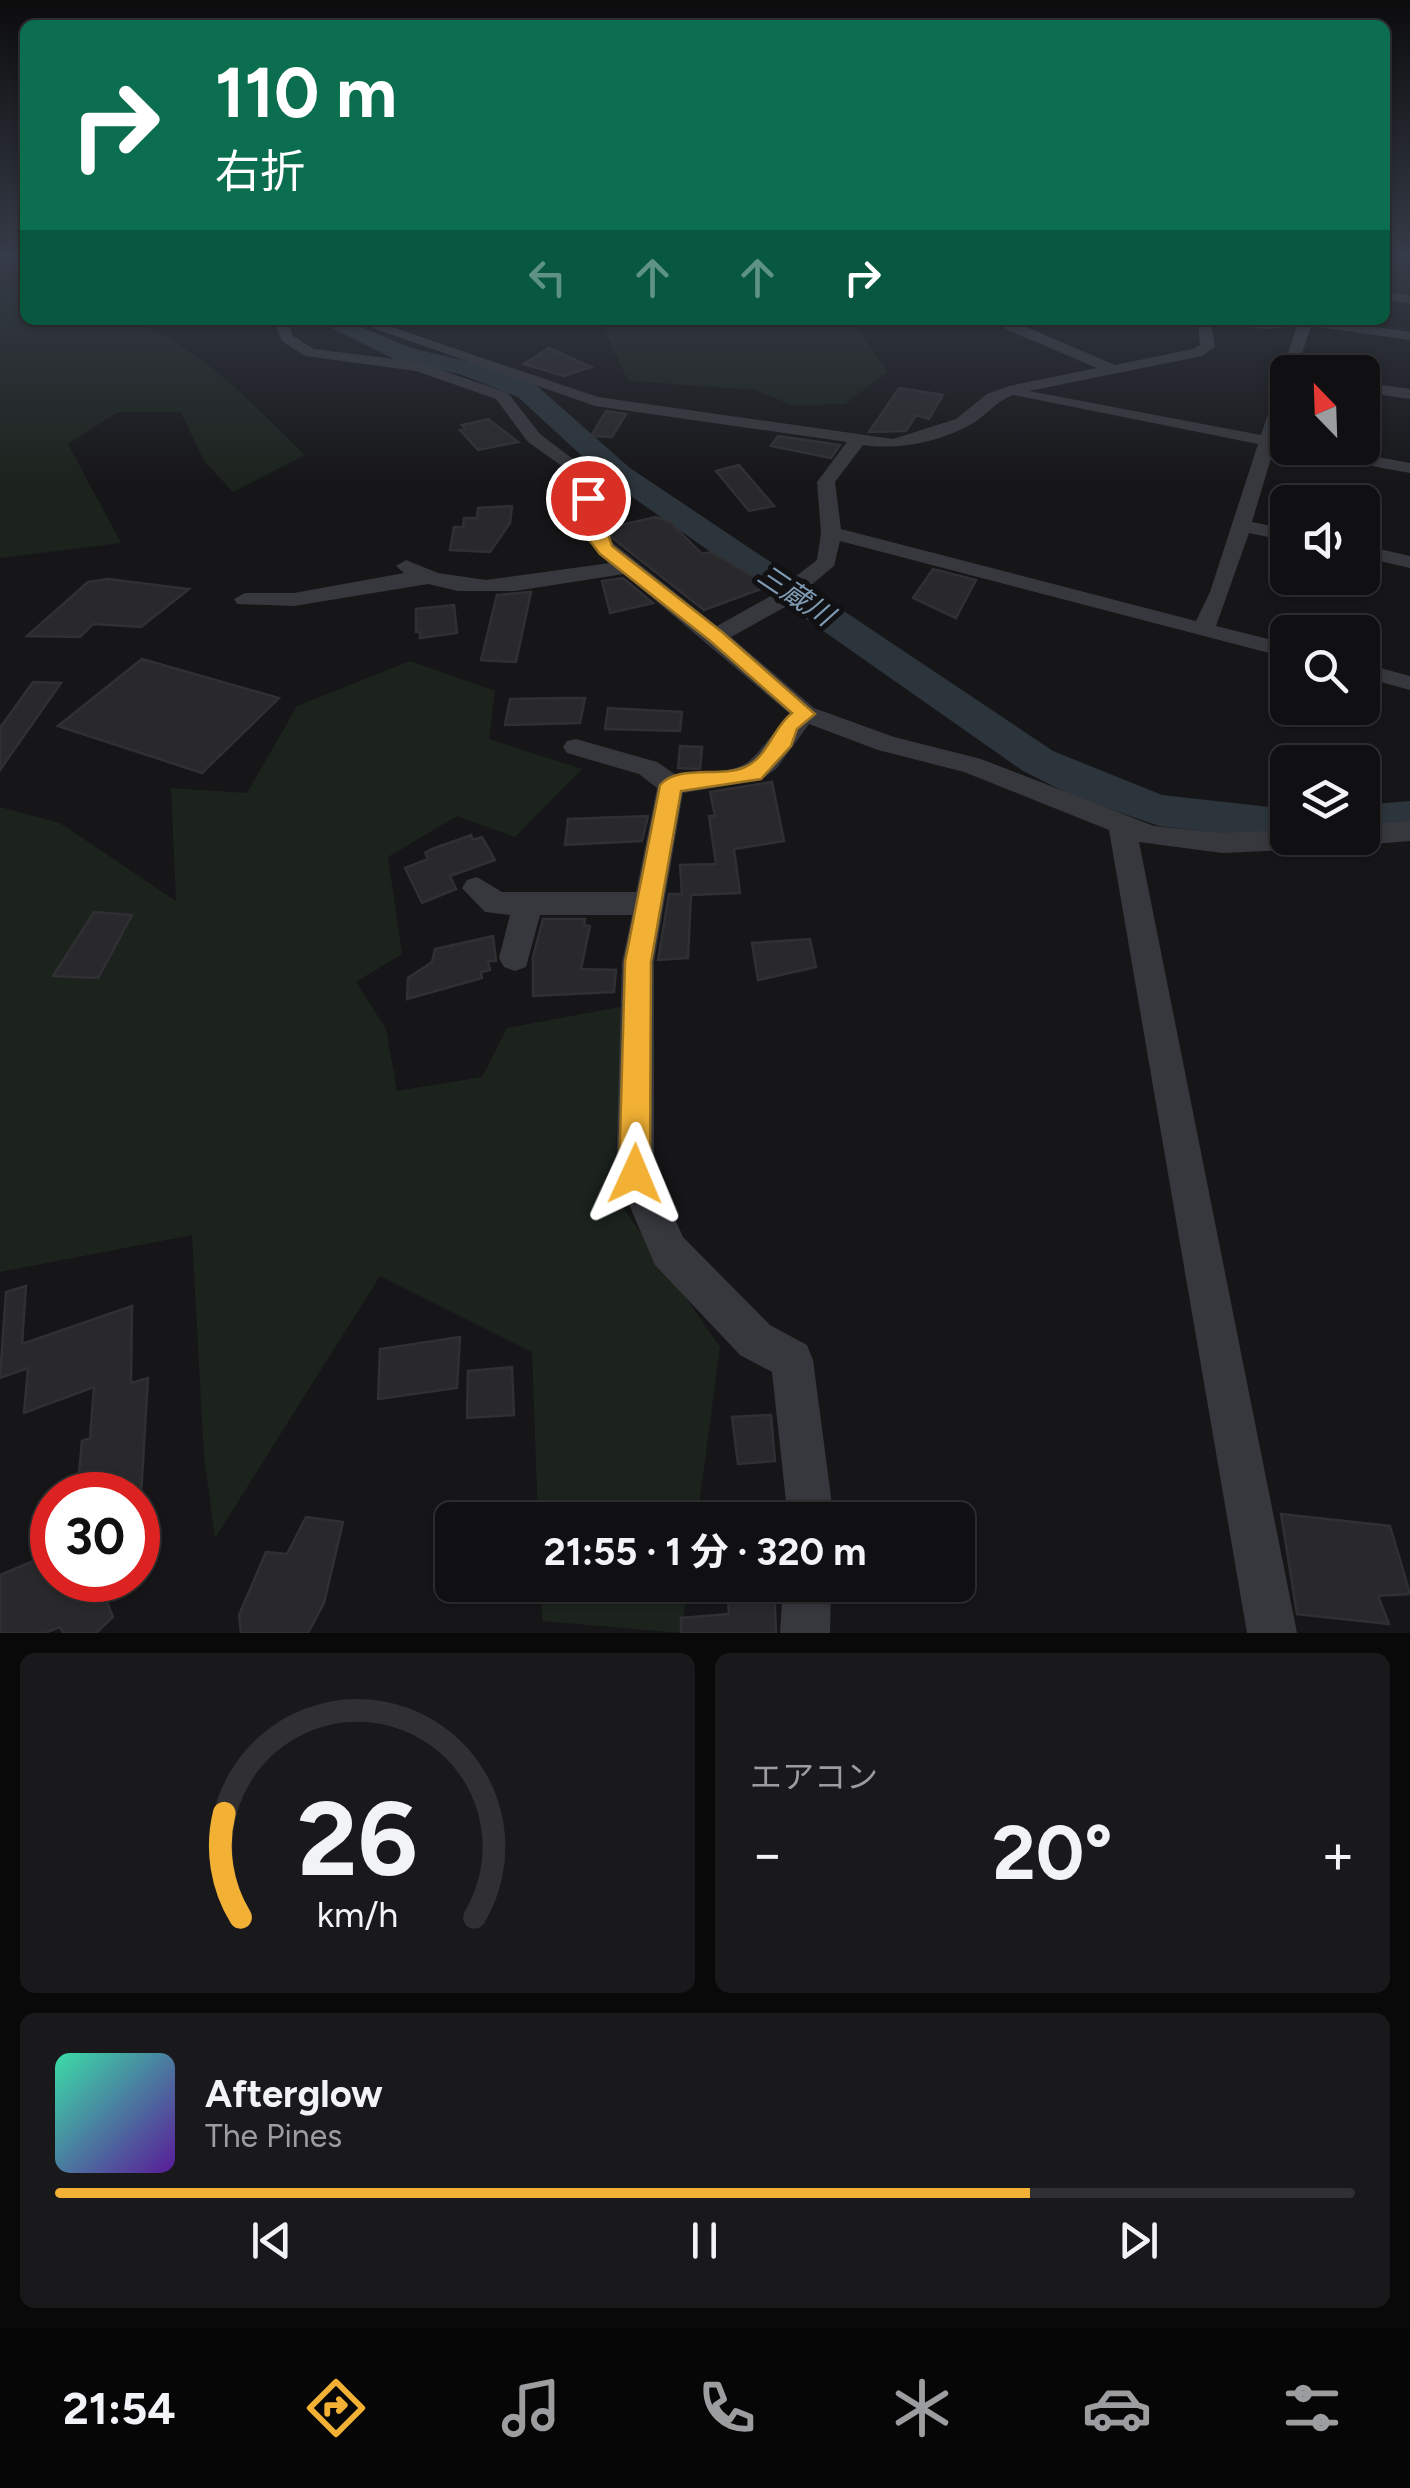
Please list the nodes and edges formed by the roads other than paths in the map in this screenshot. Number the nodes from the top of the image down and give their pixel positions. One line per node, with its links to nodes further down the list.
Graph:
1 (285, 332): 20 (street)
2 (393, 332): 10 (street)
3 (1025, 332): 5 (street)
4 (1206, 332): 5 (street)
5 (1116, 370): 7 (street)
6 (1380, 389): 8 (street)
7 (1008, 392): 10 (street); 11 (street)
8 (1410, 394)
9 (1270, 426): 11 (street)
10 (860, 439): 17 (street)
11 (1265, 440): 12 (street); 15 (street)
12 (1270, 441)
13 (1380, 462): 14 (street)
14 (1410, 468)
15 (1240, 525): 16 (street); 22 (street)
16 (1270, 531)
17 (831, 533): 22 (street); 23 (street)
18 (1380, 555): 19 (street)
19 (1410, 562)
20 (628, 567): 21 (street); 23 (street)
21 (245, 599)
22 (1203, 630): 24 (street)
23 (716, 636): 27 (street)
24 (1270, 647)
25 (1380, 675): 26 (street)
26 (1410, 683)
27 (805, 714): 29 (street); 30 (street)
28 (576, 746): 29 (street)
29 (671, 785): 35 (street)
30 (1122, 825): 33 (street); 41 (street)
31 (1410, 831): 32 (street)
32 (1380, 834)
33 (1270, 841)
34 (477, 888): 36 (street)
35 (648, 902): 36 (street); 38 (street)
36 (526, 907): 37 (street)
37 (516, 958)
38 (809, 1502)
39 (806, 1602): 40 (street)
40 (804, 1633)
41 (1272, 1633)

